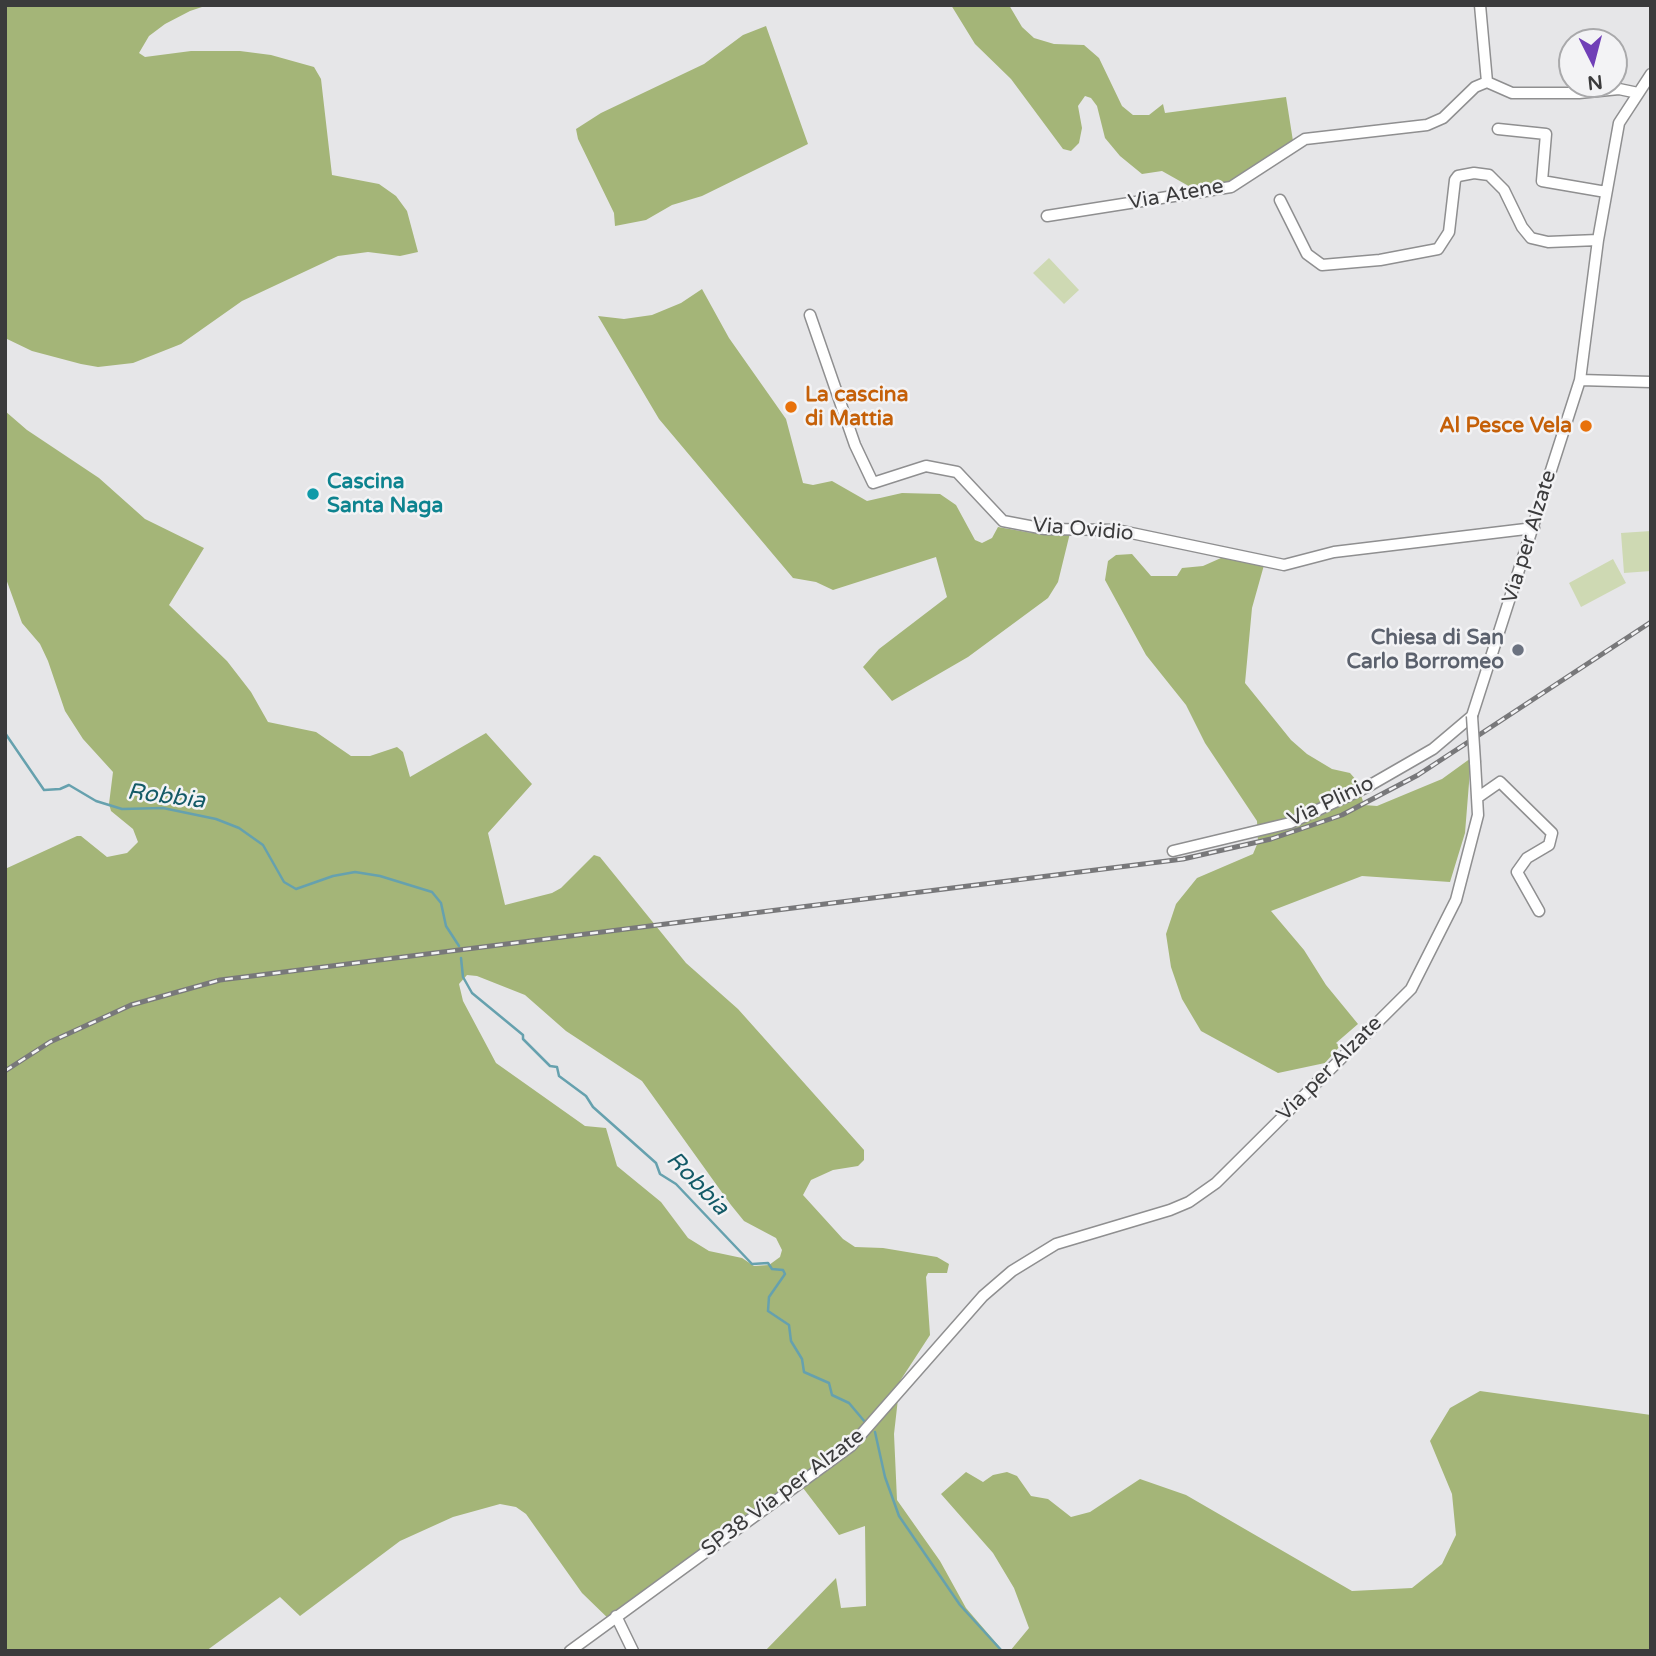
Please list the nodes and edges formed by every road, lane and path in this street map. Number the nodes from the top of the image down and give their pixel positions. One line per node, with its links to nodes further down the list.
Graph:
1 (1480, 5): 3 (street)
2 (1651, 74): 4 (street, Via per Alzate)
3 (1487, 82): 4 (street); 8 (street, Via Atene)
4 (1638, 93): 6 (street, Via per Alzate)
5 (1498, 129): 6 (street)
6 (1606, 192): 9 (street, Via per Alzate)
7 (1280, 200): 9 (street)
8 (1047, 216)
9 (1598, 240): 11 (street, Via per Alzate)
10 (810, 315): 13 (street, Via Ovidio)
11 (1580, 380): 12 (street); 13 (street, Via per Alzate)
12 (1651, 382)
13 (1534, 528): 14 (street, Via per Alzate)
14 (1472, 716): 15 (street, Via per Alzate, bridge); 16 (street, Via Plinio)
15 (1477, 797): 17 (street); 18 (street, Via per Alzate)
16 (1173, 851)
17 (1539, 911)
18 (1035, 1255): 19 (street, SP38 Via per Alzate)
19 (616, 1616): 20 (street, SP38 Via per Alzate); 21 (street)
20 (570, 1651)
21 (633, 1651)

